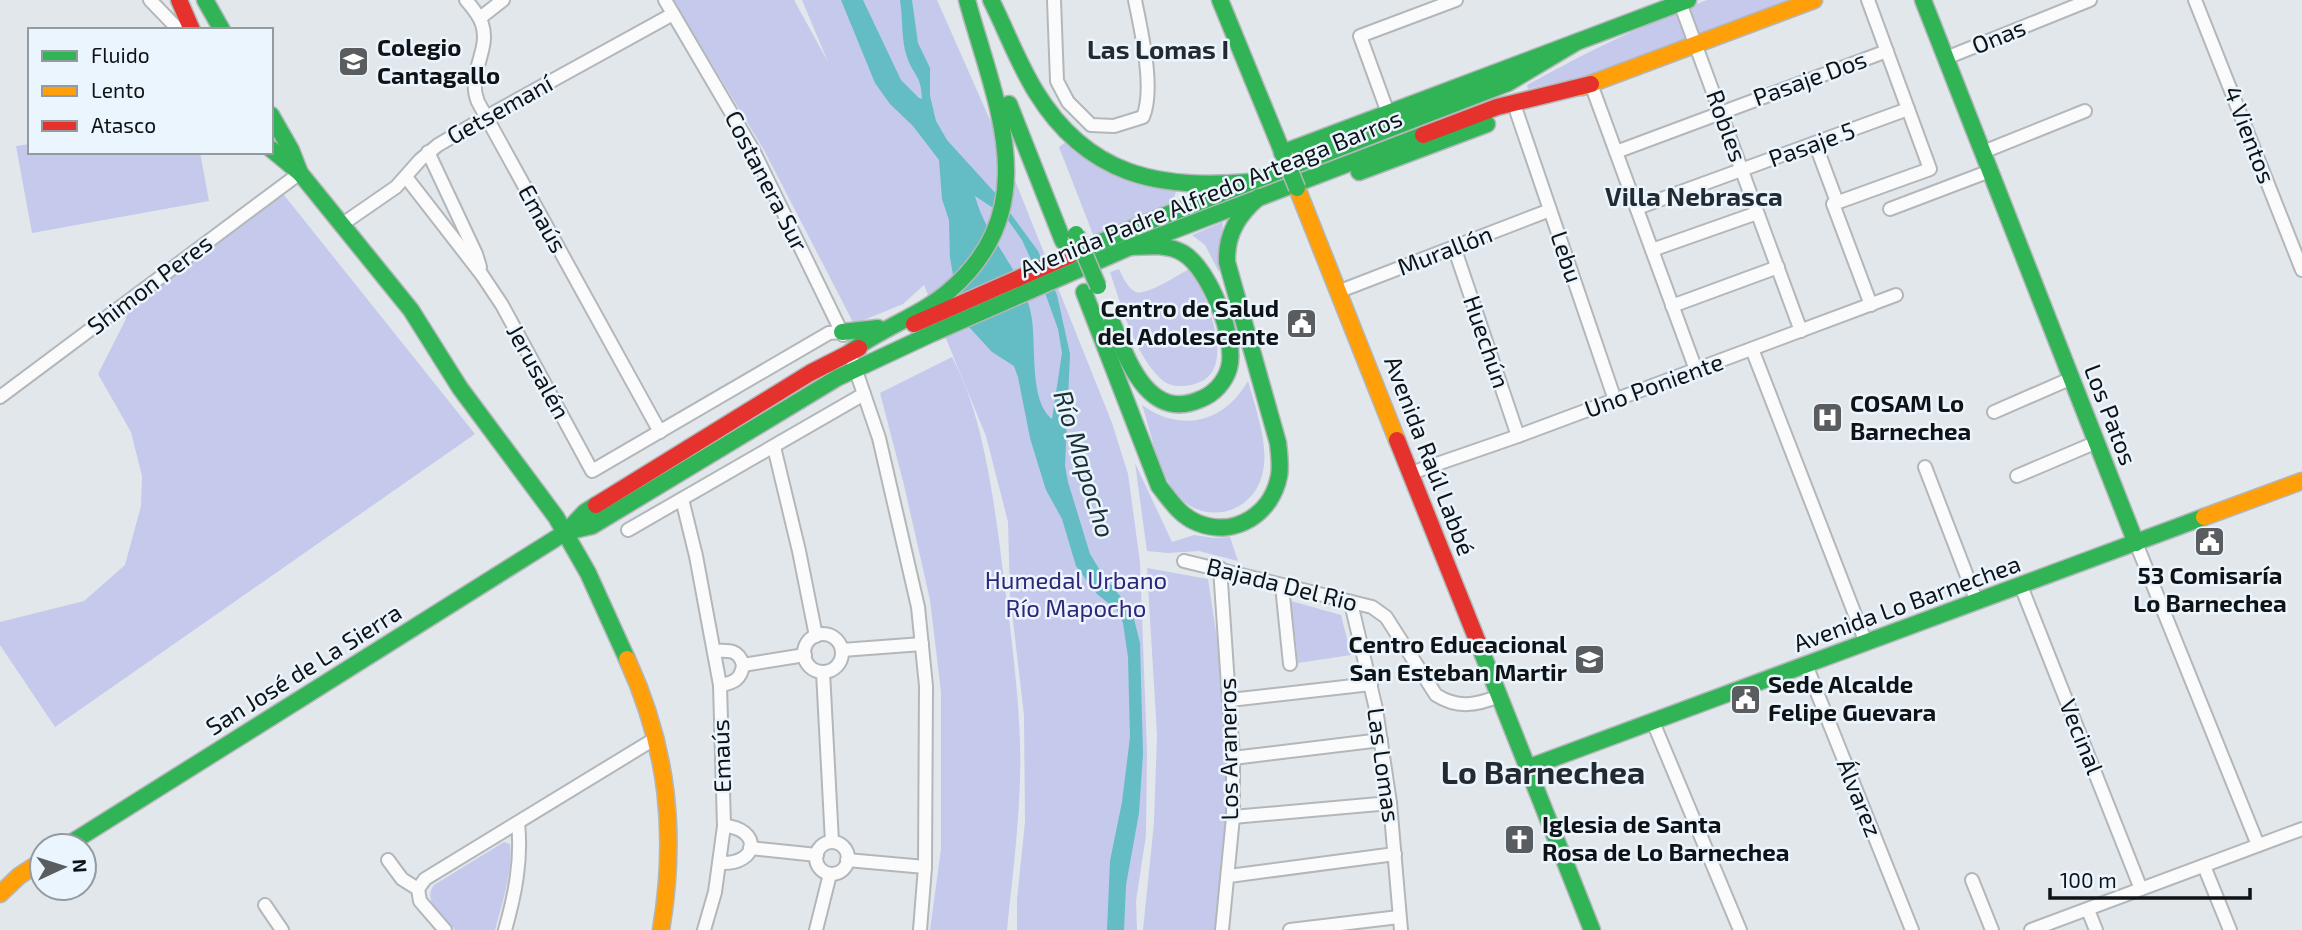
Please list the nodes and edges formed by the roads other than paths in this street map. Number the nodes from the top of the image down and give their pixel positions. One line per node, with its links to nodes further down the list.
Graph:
1 (150, 0): 21 (street)
2 (179, 0): 22 (main road)
3 (205, 0): 23 (main road)
4 (466, 0): 20 (street)
5 (502, 0): 20 (street)
6 (665, 0): 19 (street, Costanera Sur)
7 (968, 0): 57 (main road); 70 (main road)
8 (989, 0): 29 (main road); 48 (main road)
9 (1054, 0): 10 (street)
10 (1135, 0)
11 (1220, 0): 43 (main road, Avenida Raúl Labbé)
12 (1456, 0): 32 (street)
13 (1814, 0): 25 (main road, Avenida Padre Alfredo Arteaga Barros)
14 (1868, 0): 26 (street)
15 (1923, 0): 27 (main road, Los Patos)
16 (2090, 0): 27 (street, Onas)
17 (2195, 0): 63 (street, 4 Vientos)
18 (1683, 1): 24 (main road, Avenida Padre Alfredo Arteaga Barros); 25 (street, Robles)
19 (673, 14): 35 (street, Getsemaní); 73 (street, Costanera Sur)
20 (480, 18): 35 (street, Emaús)
21 (177, 28)
22 (191, 28)
23 (221, 28)
24 (1575, 43): 32 (main road, Avenida Padre Alfredo Arteaga Barros); 48 (main road, Avenida Padre Alfredo Arteaga Barros)
25 (1696, 44): 28 (main road, Avenida Padre Alfredo Arteaga Barros); 34 (street, Robles)
26 (1887, 51): 30 (street); 34 (street, Pasaje Dos)
27 (1946, 58): 42 (main road, Los Patos)
28 (1591, 84): 33 (main road, Avenida Padre Alfredo Arteaga Barros); 41 (street); 50 (main road, Avenida Padre Alfredo Arteaga Barros)
29 (1027, 104)
30 (1908, 109): 38 (street, Pasaje 5); 51 (street)
31 (2085, 111): 42 (street)
32 (1388, 113): 43 (main road, Avenida Padre Alfredo Arteaga Barros)
33 (1517, 113): 49 (main road, Avenida Padre Alfredo Arteaga Barros); 54 (street, Lebu)
34 (1721, 113): 41 (street, Pasaje Dos); 44 (street, Robles)
35 (485, 117): 40 (street, Getsemaní); 83 (street, Emaús)
36 (273, 120): 46 (main road)
37 (1037, 130): 57 (main road)
38 (1815, 143): 44 (street, Pasaje 5); 51 (street)
39 (273, 151): 46 (main road)
40 (428, 152): 47 (street, Getsemaní); 64 (street, Jerusalén)
41 (1616, 152): 52 (street)
42 (1983, 152): 45 (main road, Los Patos)
43 (1283, 155): 49 (main road, Avenida Raúl Labbé, bridge)
44 (1742, 170): 52 (street, Pasaje 5); 55 (street, Robles)
45 (1990, 171): 53 (street); 78 (main road, Los Patos)
46 (300, 173): 56 (main road); 80 (street, Shimon Peres)
47 (406, 177): 56 (street, Getsemaní); 64 (street, Jerusalén)
48 (1249, 182): 61 (main road, Avenida Padre Alfredo Arteaga Barros)
49 (1298, 191): 66 (main road, Avenida Raúl Labbé)
50 (1259, 197): 58 (main road, Avenida Padre Alfredo Arteaga Barros); 65 (main road)
51 (1835, 203): 68 (street)
52 (1637, 208): 60 (street)
53 (1890, 209)
54 (1550, 211): 59 (street, Murallón); 81 (street, Lebu)
55 (1757, 213): 60 (street); 62 (street, Robles)
56 (341, 225): 93 (main road)
57 (1070, 237): 65 (main road)
58 (1130, 247): 61 (main road, Avenida Padre Alfredo Arteaga Barros); 65 (main road)
59 (1454, 247): 66 (street, Murallón); 84 (street, Huechún)
60 (1652, 250): 69 (street)
61 (1080, 260): 70 (main road, Avenida Padre Alfredo Arteaga Barros)
62 (1778, 267): 69 (street); 72 (street, Robles)
63 (2302, 270)
64 (482, 275): 83 (street, Jerusalén)
65 (1091, 289)
66 (1340, 291): 88 (main road, Avenida Raúl Labbé)
67 (1896, 295): 68 (street, Uno Poniente)
68 (1871, 305): 72 (street, Uno Poniente)
69 (1672, 306): 77 (street)
70 (927, 320): 71 (main road); 75 (main road, Avenida Padre Alfredo Arteaga Barros); 76 (main road, Avenida Padre Alfredo Arteaga Barros)
71 (888, 326): 73 (main road); 75 (main road)
72 (1801, 331): 74 (street, Uno Poniente)
73 (842, 332): 75 (street, Costanera Sur); 83 (street)
74 (1752, 349): 77 (street, Uno Poniente); 102 (street)
75 (850, 352): 76 (street, Costanera Sur); 93 (main road, San José de La Sierra)
76 (855, 369): 79 (street, Costanera Sur); 93 (main road, San José de La Sierra)
77 (1696, 370): 81 (street, Uno Poniente)
78 (2071, 378): 82 (street); 85 (main road, Los Patos)
79 (864, 394): 86 (street); 103 (street, Costanera Sur)
80 (0, 397)
81 (1615, 400): 84 (street, Uno Poniente)
82 (1994, 412)
83 (660, 432)
84 (1518, 436): 88 (street, Uno Poniente)
85 (2097, 442): 89 (street); 94 (main road, Los Patos)
86 (774, 447): 91 (street); 101 (street)
87 (1925, 467): 99 (street)
88 (1411, 473): 113 (main road, Avenida Raúl Labbé)
89 (2017, 476)
90 (2302, 481): 94 (main road, Avenida Lo Barnechea)
91 (682, 499): 92 (street); 105 (street, Emaús)
92 (628, 530)
93 (566, 532): 116 (main road); 125 (main road, San José de La Sierra)
94 (2136, 543): 98 (main road, Avenida Lo Barnechea); 127 (street, Los Patos)
95 (1184, 561): 96 (street, Bajada Del Rio)
96 (1220, 568): 97 (street, Bajada Del Rio); 114 (street, Los Araneros)
97 (1282, 586): 100 (street, Bajada Del Rio); 107 (street)
98 (2021, 586): 99 (main road, Avenida Lo Barnechea); 141 (street, Vecinal)
99 (1978, 602): 102 (main road, Avenida Lo Barnechea)
100 (1351, 603): 111 (street, Las Lomas); 113 (street, Bajada Del Rio)
101 (816, 636): 104 (street); 106 (street)
102 (1866, 643): 108 (main road, Avenida Lo Barnechea)
103 (922, 644): 104 (street); 135 (street, Costanera Sur)
104 (842, 650): 110 (street)
105 (715, 651): 109 (street); 112 (street, Emaús)
106 (805, 655): 109 (street); 110 (street)
107 (1290, 664)
108 (1806, 665): 115 (main road, Avenida Lo Barnechea); 157 (street, Álvarez)
109 (743, 666): 112 (street)
110 (823, 672): 126 (street)
111 (1371, 684): 114 (street); 117 (street, Las Lomas)
112 (720, 685): 123 (street, Emaús)
113 (1499, 696): 119 (main road, Avenida Raúl Labbé)
114 (1230, 701): 118 (street, Los Araneros)
115 (1653, 722): 119 (main road, Avenida Lo Barnechea); 156 (street)
116 (656, 738): 122 (street); 149 (main road)
117 (1381, 740): 118 (street); 120 (street, Las Lomas)
118 (1233, 758): 121 (street, Los Araneros)
119 (1527, 768): 155 (main road, Avenida Raúl Labbé)
120 (1390, 803): 121 (street); 129 (street, Las Lomas)
121 (1233, 817): 138 (street, Los Araneros)
122 (518, 823): 140 (street); 148 (street)
123 (724, 826): 128 (street); 133 (street, Emaús)
124 (2302, 829): 127 (street)
125 (88, 832)
126 (832, 842): 130 (street); 132 (street)
127 (2258, 845): 134 (street)
128 (750, 848): 130 (street); 133 (street)
129 (1395, 854): 138 (street); 145 (street, Las Lomas)
130 (817, 855): 137 (street)
131 (388, 860): 140 (street)
132 (848, 860): 135 (street); 137 (street)
133 (720, 863): 150 (street, Emaús)
134 (2204, 866): 141 (street); 161 (street)
135 (925, 867): 152 (street, Costanera Sur)
136 (28, 869): 142 (main road)
137 (830, 874): 151 (street)
138 (1228, 876): 153 (street, Los Araneros)
139 (1972, 880): 158 (street)
140 (418, 889): 147 (street)
141 (2141, 889): 144 (street)
142 (0, 894)
143 (265, 905): 146 (street)
144 (2088, 909): 159 (street); 160 (street)
145 (1400, 924): 154 (street)
146 (282, 930)
147 (445, 930)
148 (505, 930)
149 (661, 930)
150 (705, 930)
151 (816, 930)
152 (920, 930)
153 (1222, 930)
154 (1290, 930)
155 (1592, 930)
156 (1740, 930)
157 (1912, 930)
158 (1992, 930)
159 (2031, 930)
160 (2096, 930)
161 (2230, 930)

